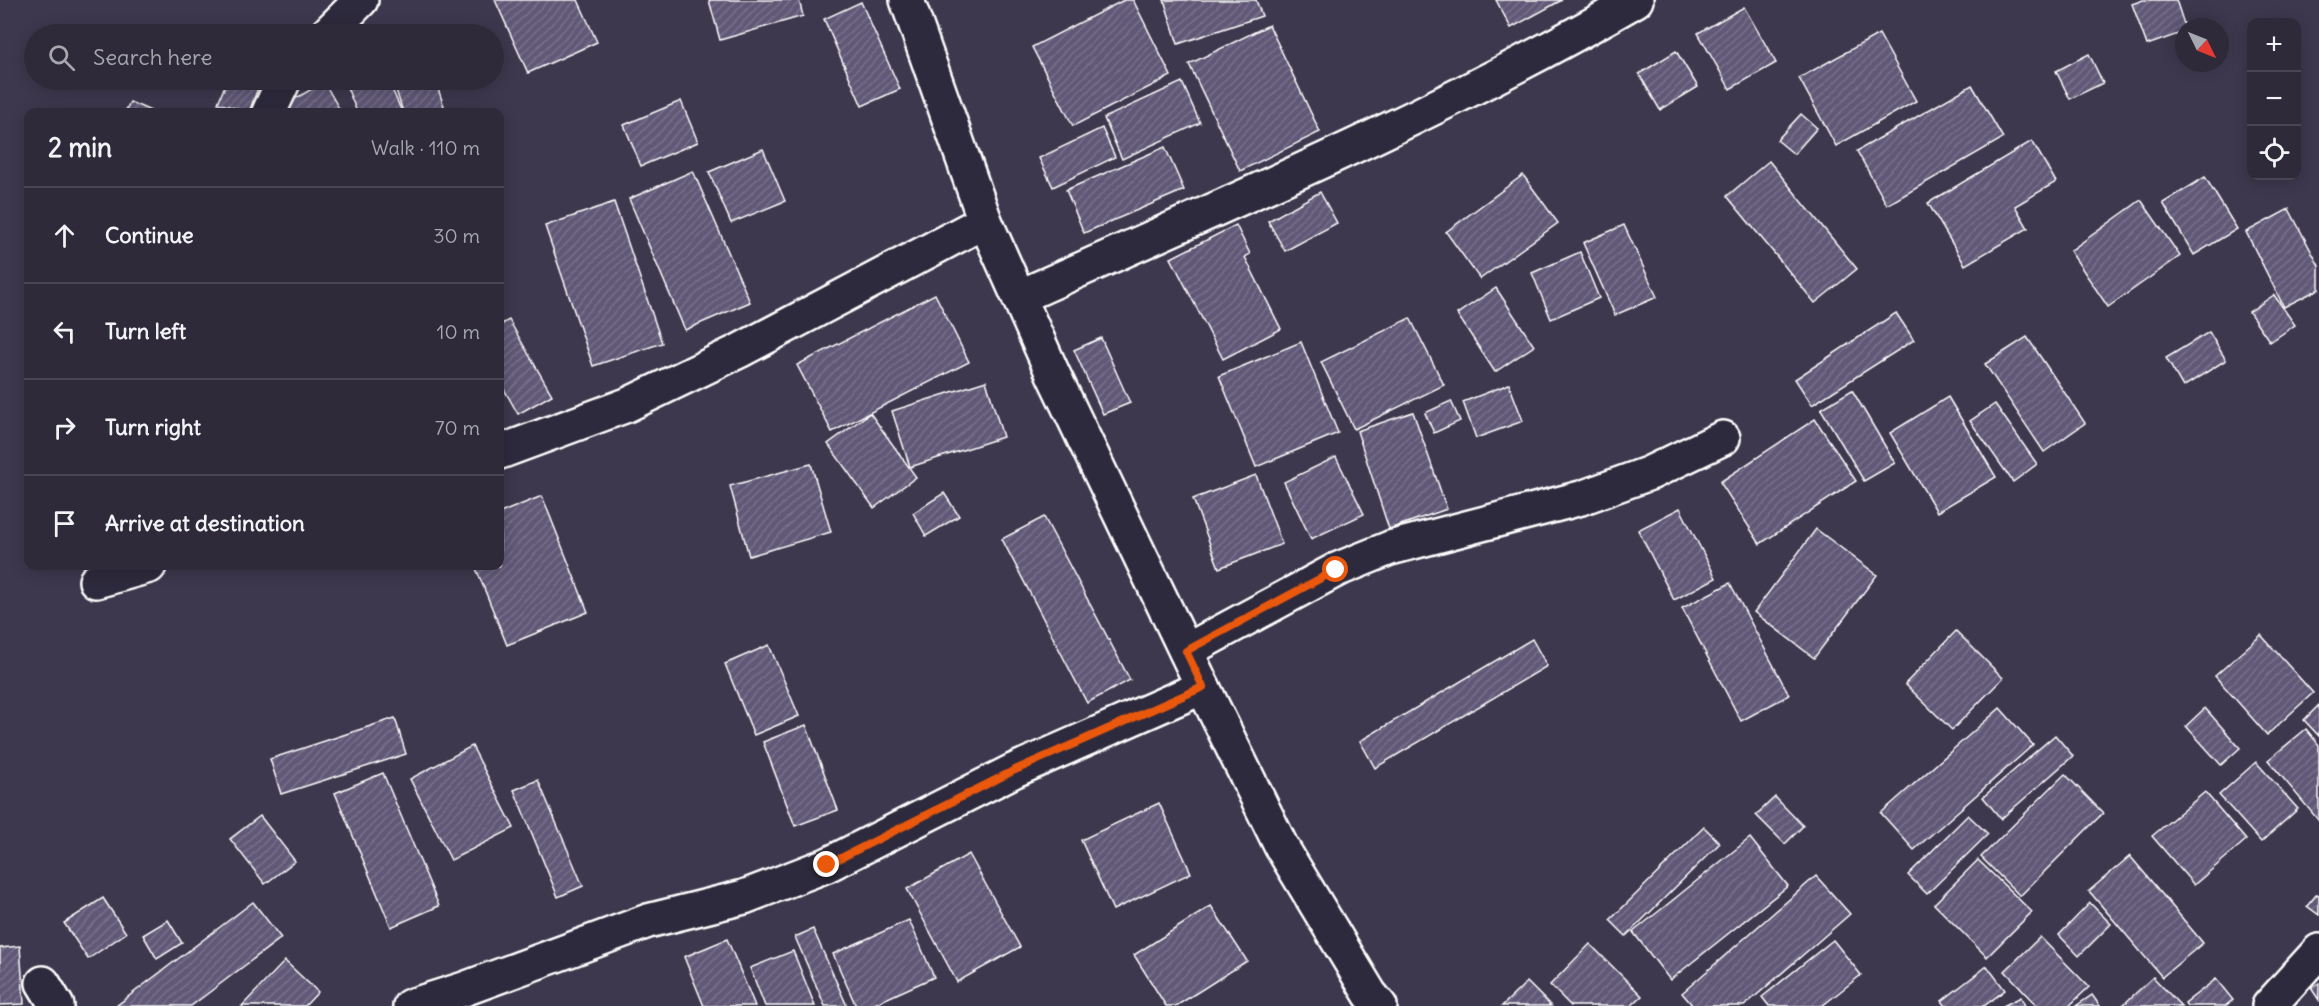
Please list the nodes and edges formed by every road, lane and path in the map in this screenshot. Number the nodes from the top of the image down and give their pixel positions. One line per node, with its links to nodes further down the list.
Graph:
1 (361, 0): 4 (street)
2 (907, 0): 7 (street)
3 (1636, 0): 8 (street)
4 (337, 24)
5 (279, 90): 6 (street)
6 (271, 108)
7 (985, 221): 8 (street); 10 (street)
8 (1019, 297): 13 (street)
9 (1723, 438): 13 (street)
10 (504, 451)
11 (135, 570): 12 (street)
12 (96, 581)
13 (1186, 651): 14 (street)
14 (1203, 687): 16 (street); 17 (street)
15 (2319, 951): 18 (street)
16 (1371, 1002)
17 (410, 1006)
18 (2269, 1006)

